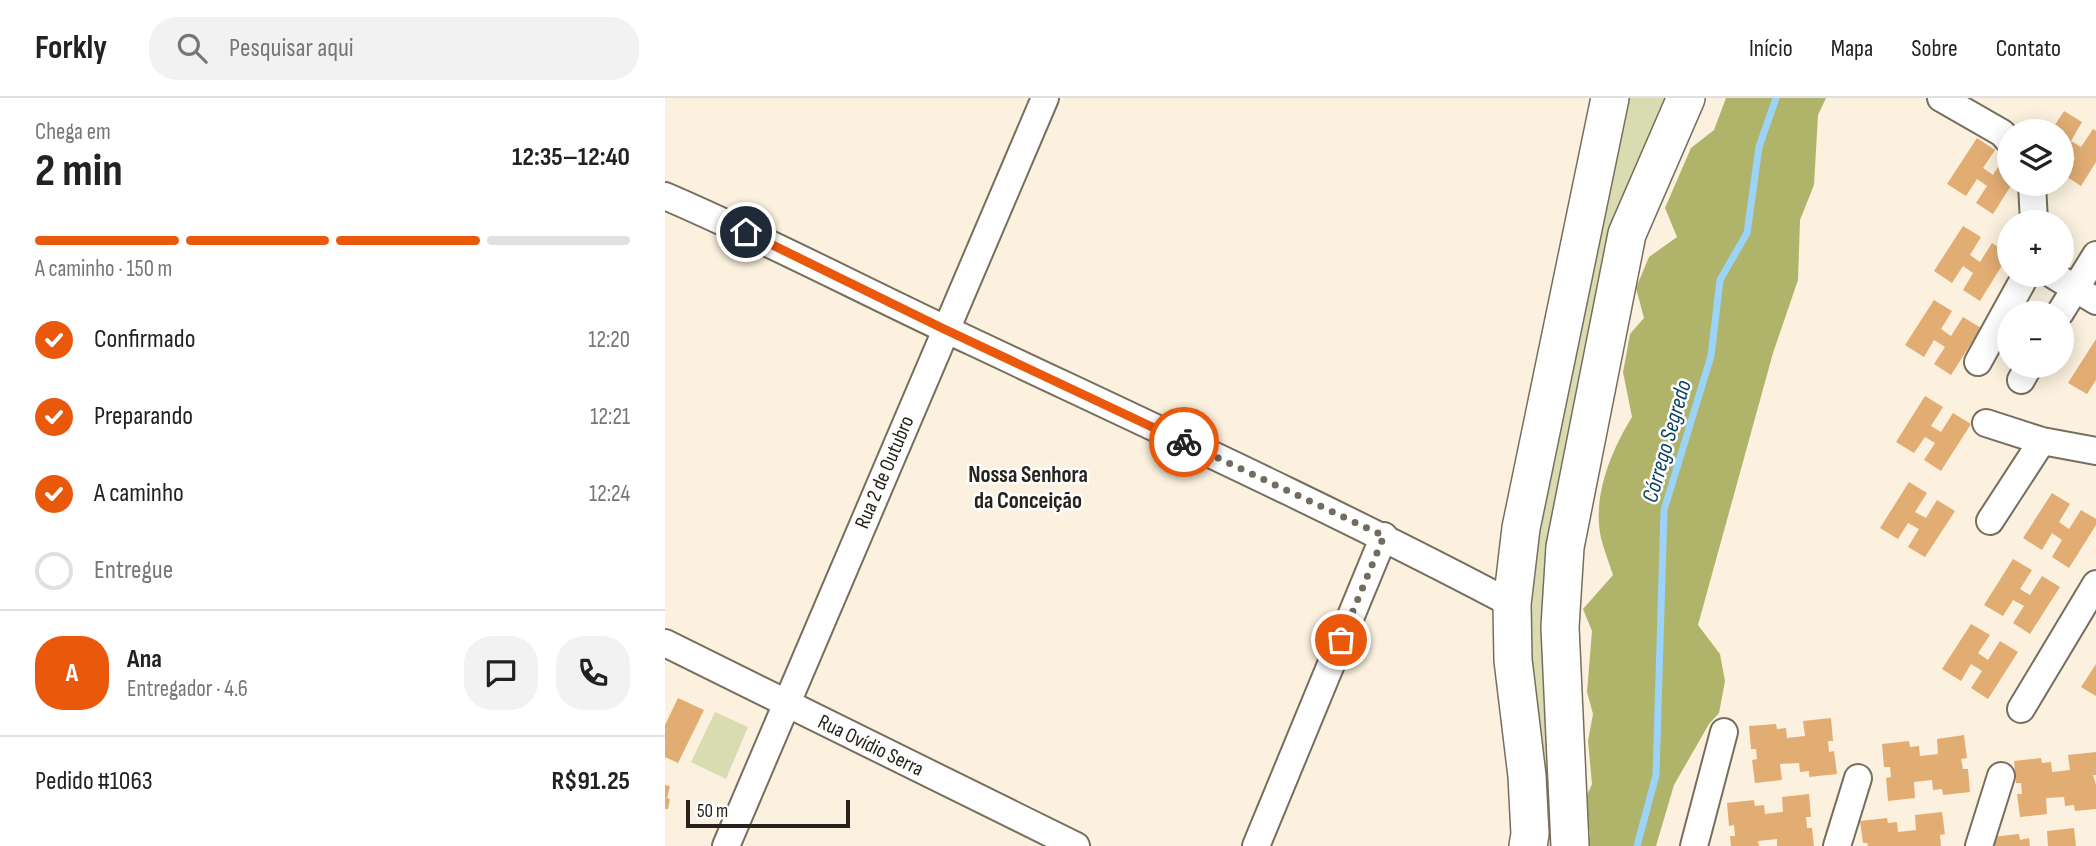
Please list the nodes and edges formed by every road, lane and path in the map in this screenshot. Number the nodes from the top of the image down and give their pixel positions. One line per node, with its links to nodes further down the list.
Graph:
1 (1045, 98): 10 (street, Rua 2 de Outubro)
2 (1610, 98): 18 (main road)
3 (1686, 98): 29 (main road)
4 (1941, 98): 5 (street)
5 (1997, 130)
6 (665, 196): 10 (street)
7 (2096, 255): 9 (street)
8 (2019, 287): 11 (street)
9 (2075, 288)
10 (944, 329): 16 (street); 20 (street, Rua 2 de Outubro)
11 (1978, 362)
12 (1986, 423): 13 (street)
13 (2042, 441): 14 (street); 15 (street)
14 (2096, 451)
15 (1990, 521)
16 (1384, 536): 18 (street); 27 (street)
17 (2096, 584): 21 (street)
18 (1512, 604): 28 (main road)
19 (665, 643): 20 (street, Rua Ovídio Serra)
20 (787, 703): 25 (street, Rua 2 de Outubro); 26 (street, Rua Ovídio Serra)
21 (2021, 709)
22 (1724, 732): 30 (street)
23 (2001, 776): 32 (street)
24 (1858, 778): 31 (street)
25 (726, 846)
26 (1076, 846)
27 (1256, 846)
28 (1528, 846)
29 (1570, 846)
30 (1694, 846)
31 (1837, 846)
32 (1979, 846)

